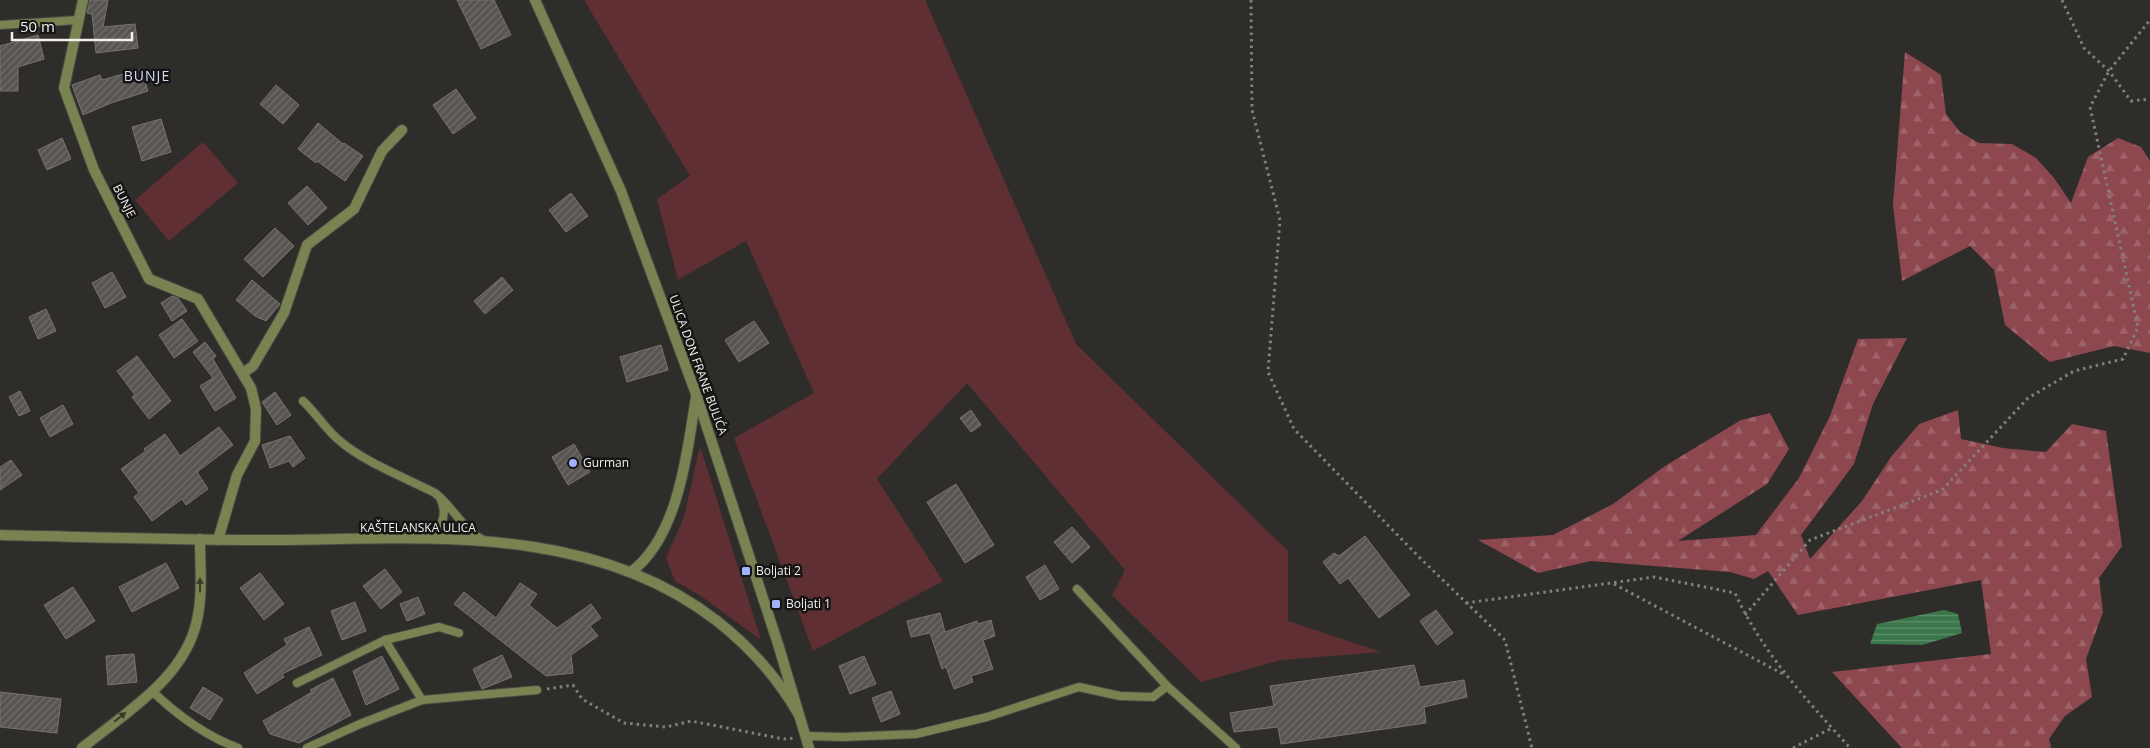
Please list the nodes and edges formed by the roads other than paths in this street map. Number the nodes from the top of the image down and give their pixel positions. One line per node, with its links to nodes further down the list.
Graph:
1 (84, 0): 3 (street, BUNJE)
2 (535, 0): 7 (street, ULICA DON FRANE BULIĆA)
3 (78, 20): 4 (lane); 6 (street, BUNJE)
4 (0, 25)
5 (402, 130): 6 (street)
6 (243, 373): 13 (street, BUNJE)
7 (696, 394): 15 (street); 24 (street, ULICA DON FRANE BULIĆA)
8 (303, 401): 9 (lane)
9 (435, 493): 12 (lane); 14 (lane)
10 (0, 535): 11 (street, KAŠTELANSKA ULICA)
11 (200, 539): 13 (street, KAŠTELANSKA ULICA); 22 (street, one-way to 11)
12 (426, 539): 13 (street, KAŠTELANSKA ULICA); 14 (street, KAŠTELANSKA ULICA)
13 (218, 540)
14 (485, 541): 15 (street, KAŠTELANSKA ULICA)
15 (631, 572): 24 (street, KAŠTELANSKA ULICA)
16 (1077, 589): 20 (lane)
17 (459, 633): 18 (lane)
18 (385, 640): 19 (lane); 23 (lane)
19 (297, 683)
20 (1167, 686): 25 (lane); 30 (lane)
21 (537, 690): 23 (lane)
22 (152, 691): 26 (street, one-way to 22); 27 (lane)
23 (422, 700): 28 (lane)
24 (799, 715): 25 (street, ULICA DON FRANE BULIĆA)
25 (806, 736): 29 (street, ULICA DON FRANE BULIĆA)
26 (82, 748)
27 (238, 748)
28 (308, 748)
29 (809, 748)
30 (1236, 748)

